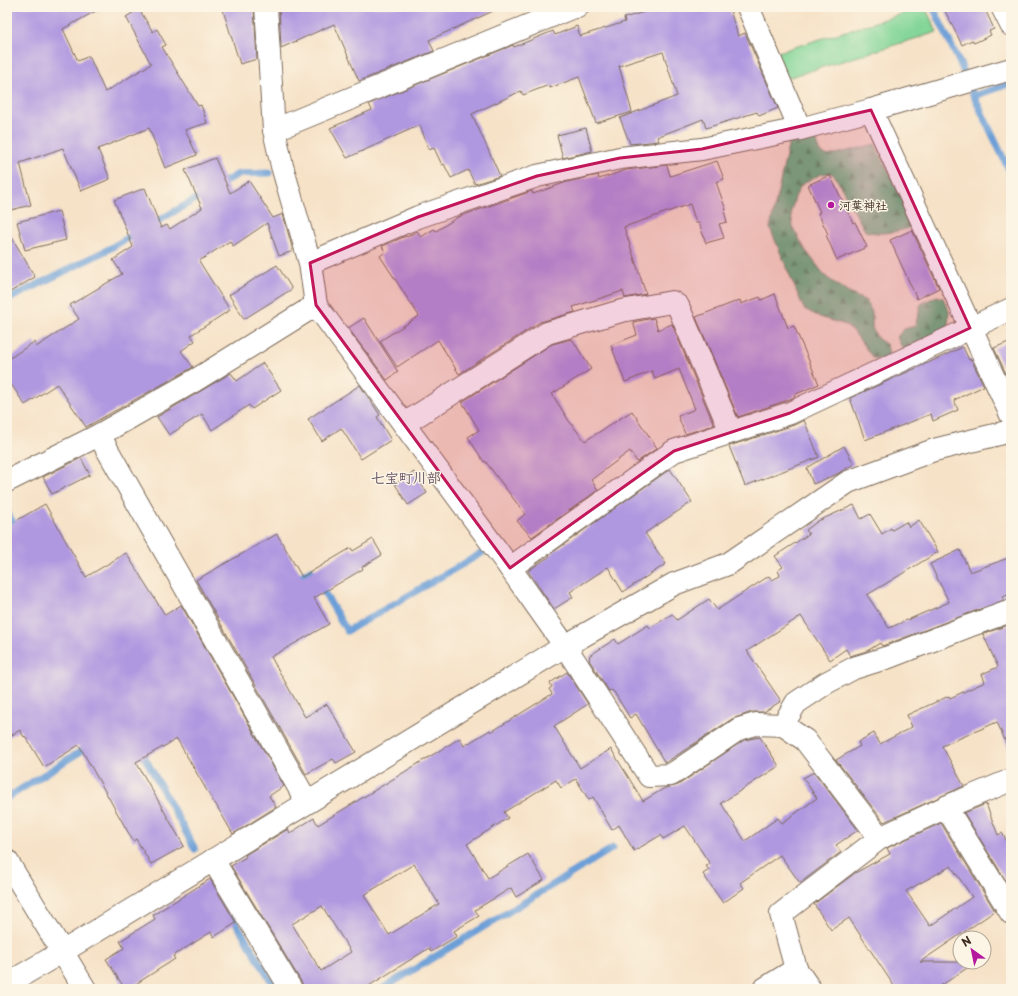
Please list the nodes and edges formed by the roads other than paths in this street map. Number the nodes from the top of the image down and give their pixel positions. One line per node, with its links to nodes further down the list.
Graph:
1 (266, 7): 9 (street)
2 (577, 7): 9 (street)
3 (748, 7): 8 (street)
4 (1002, 7): 5 (street)
5 (1011, 25)
6 (1011, 69): 7 (street)
7 (871, 110): 8 (street); 13 (street)
8 (800, 129): 10 (street)
9 (274, 130): 10 (street)
10 (310, 263): 11 (street)
11 (316, 305): 15 (street); 18 (street)
12 (1011, 310): 13 (street)
13 (970, 328): 14 (street); 17 (street)
14 (1011, 415)
15 (404, 424): 17 (street); 20 (street)
16 (1011, 431): 22 (street)
17 (730, 432): 20 (street)
18 (99, 435): 19 (street); 25 (street)
19 (7, 481)
20 (510, 568): 22 (street)
21 (1011, 611): 23 (street)
22 (565, 646): 23 (street); 25 (street)
23 (783, 725): 27 (street)
24 (1011, 780): 26 (street)
25 (306, 802): 28 (street)
26 (946, 808): 27 (street); 30 (street)
27 (880, 838): 32 (street)
28 (213, 860): 31 (street); 35 (street)
29 (7, 861): 31 (street)
30 (1011, 914)
31 (62, 952): 33 (street); 34 (street)
32 (796, 969): 36 (street); 37 (street)
33 (7, 984)
34 (85, 989)
35 (291, 989)
36 (764, 989)
37 (810, 989)

